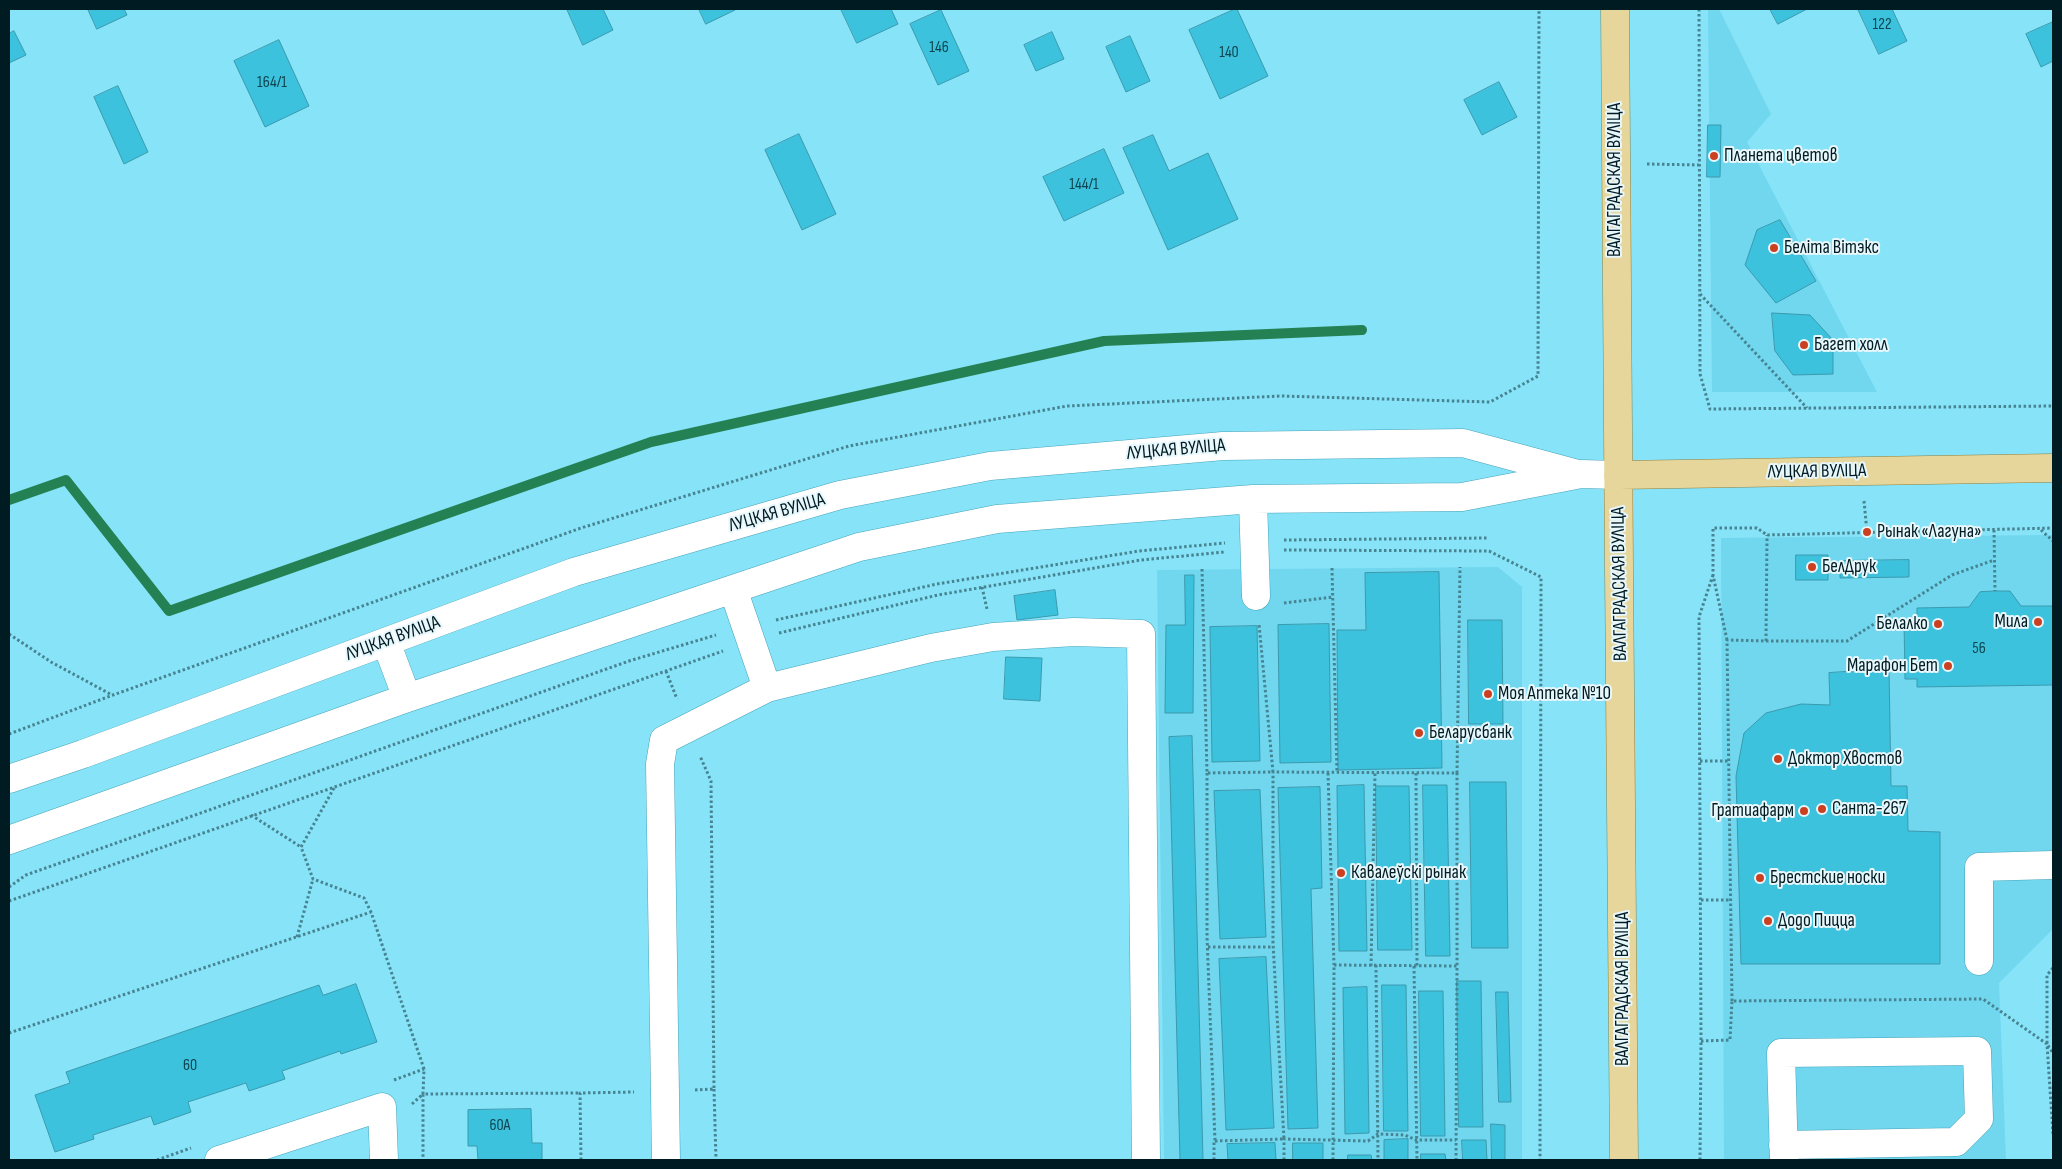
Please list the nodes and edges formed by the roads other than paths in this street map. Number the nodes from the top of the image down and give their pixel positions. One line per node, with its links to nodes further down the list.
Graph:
1 (1614, 9): 4 (main road, ВАЛГАГРАДСКАЯ ВУЛІЦА)
2 (2053, 468): 4 (main road, ЛУЦКАЯ ВУЛІЦА)
3 (1581, 474): 4 (street, ЛУЦКАЯ ВУЛІЦА); 5 (street, ЛУЦКАЯ ВУЛІЦА); 8 (street, ЛУЦКАЯ ВУЛІЦА)
4 (1618, 475): 20 (main road, ВАЛГАГРАДСКАЯ ВУЛІЦА)
5 (1253, 499): 6 (street, ЛУЦКАЯ ВУЛІЦА); 7 (street)
6 (733, 589): 9 (street); 10 (street, ЛУЦКАЯ ВУЛІЦА)
7 (1257, 601)
8 (386, 642): 10 (street); 11 (street, ЛУЦКАЯ ВУЛІЦА)
9 (767, 688): 18 (street); 19 (street)
10 (407, 698): 12 (street, ЛУЦКАЯ ВУЛІЦА)
11 (9, 779)
12 (9, 840)
13 (2053, 865): 14 (street)
14 (1979, 961)
15 (1784, 1152): 15 (street)
16 (219, 1160): 17 (street)
17 (384, 1160)
18 (666, 1160)
19 (1146, 1160)
20 (1624, 1160)

